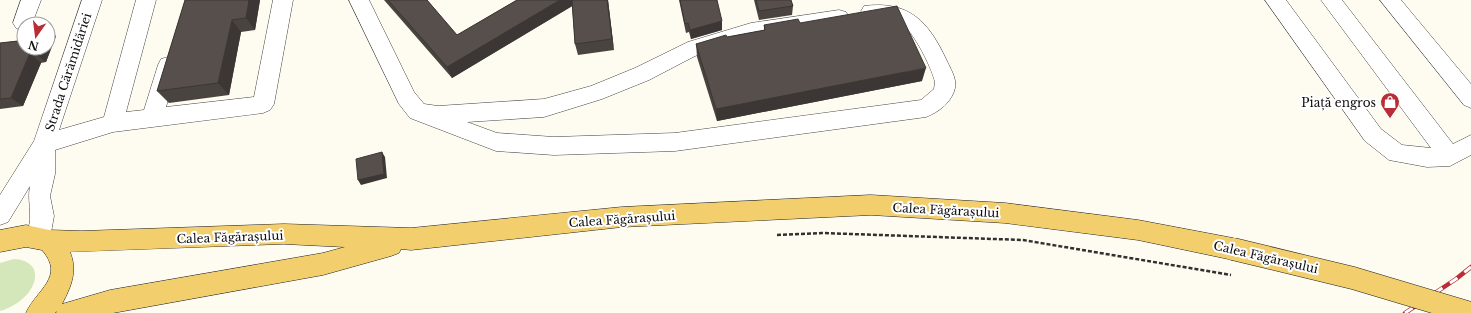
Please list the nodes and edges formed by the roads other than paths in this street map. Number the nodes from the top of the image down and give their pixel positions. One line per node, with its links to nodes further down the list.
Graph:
1 (31, 0): 9 (street)
2 (92, 0): 15 (street, Strada Cărămidăriei)
3 (146, 0): 14 (street)
4 (283, 0): 13 (street)
5 (359, 0): 12 (street)
6 (1275, 0): 17 (street)
7 (1331, 0): 17 (street)
8 (1390, 0): 11 (street)
9 (25, 16)
10 (174, 44): 13 (street)
11 (1471, 99)
12 (418, 112): 12 (street)
13 (153, 117): 14 (street)
14 (113, 123): 15 (street)
15 (44, 144): 18 (street, Strada Cărămidăriei); 19 (street, Strada Cărămidăriei)
16 (1471, 144): 17 (street)
17 (1450, 157)
18 (0, 215)
19 (44, 239): 20 (main road, Calea Făgărașului); 21 (main road, Calea Făgărașului); 22 (main road)
20 (411, 239): 23 (main road, Calea Făgărașului); 24 (main road, Calea Făgărașului, bridge)
21 (0, 241)
22 (38, 313)
23 (68, 313)
24 (1470, 313)

